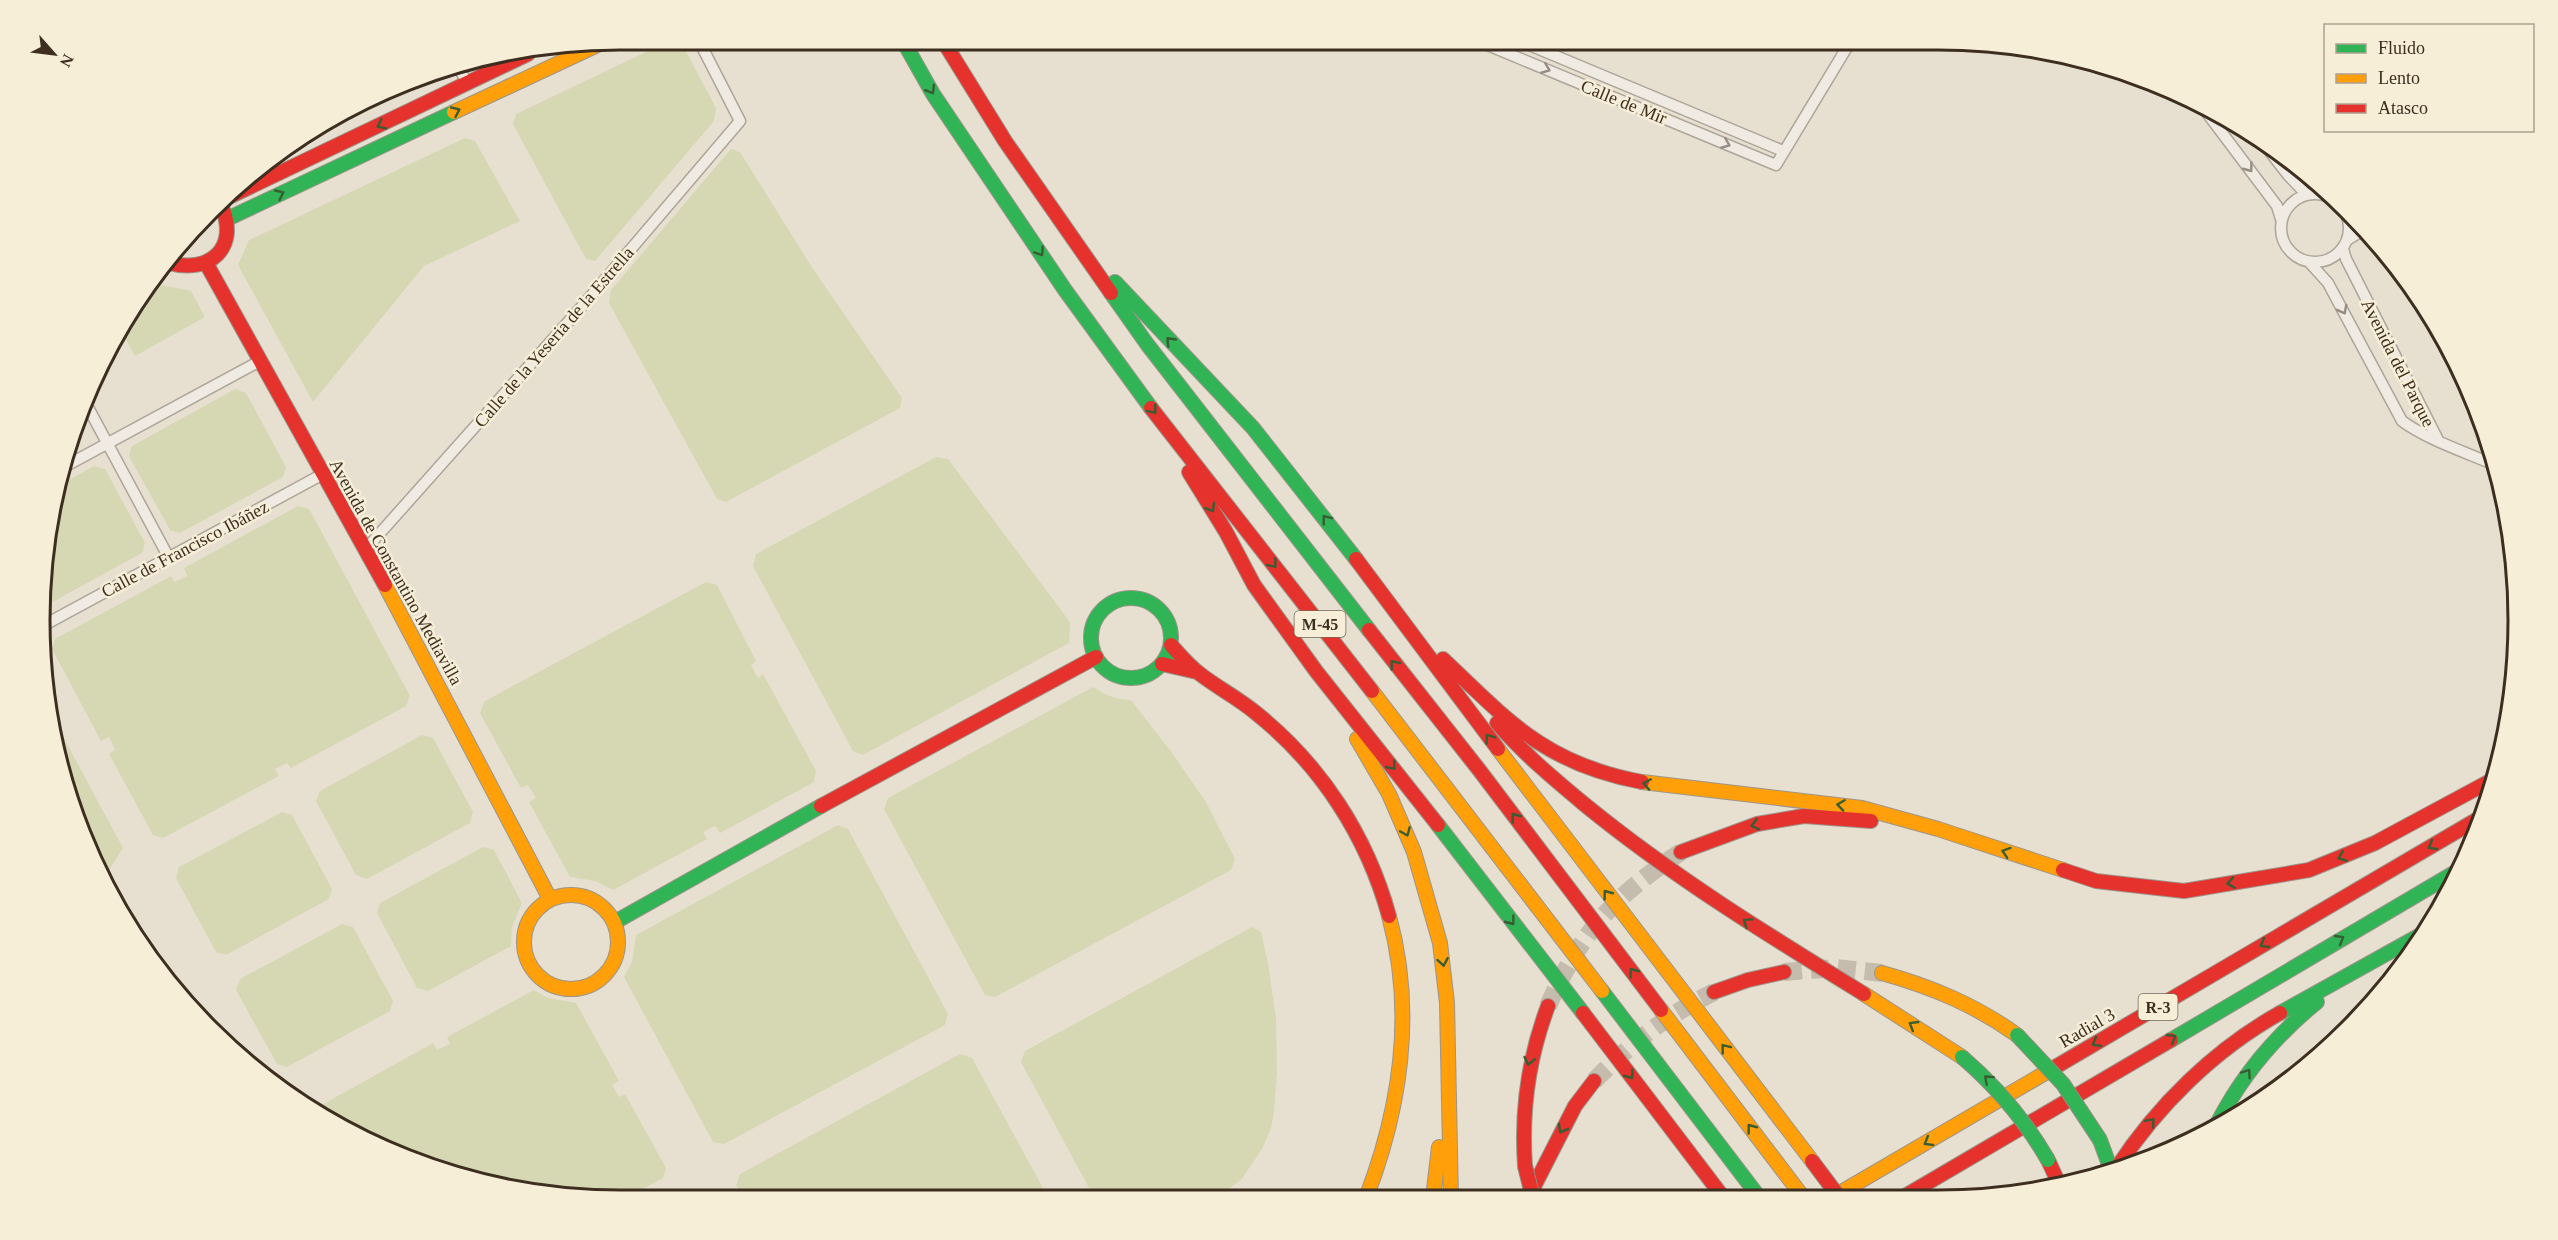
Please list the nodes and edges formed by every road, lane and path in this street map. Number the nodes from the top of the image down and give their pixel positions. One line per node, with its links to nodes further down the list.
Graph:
1 (704, 50): 34 (street, Calle de la Yeseria de la Estrella)
2 (908, 50): 28 (main road, M-45, one-way to 28)
3 (949, 50): 25 (main road, M-45)
4 (1499, 50): 12 (street, Calle de Mir, one-way to 12)
5 (1541, 50): 12 (street, Calle de Mir)
6 (1845, 50): 12 (street)
7 (584, 51): 17 (main road, one-way to 7)
8 (519, 58): 10 (main road)
9 (461, 72): 10 (street)
10 (467, 83): 14 (main road, one-way to 14)
11 (2212, 120): 18 (street, one-way to 18)
12 (1783, 151)
13 (2278, 162): 16 (street)
14 (248, 188)
15 (2317, 194): 16 (street)
16 (2307, 195): 18 (street)
17 (224, 213): 23 (main road)
18 (2281, 219): 22 (street)
19 (2349, 225): 21 (street)
20 (2358, 234): 21 (street)
21 (2345, 244): 22 (street); 29 (street, Avenida del Parque)
22 (2310, 262): 29 (street, Avenida del Parque, one-way to 29)
23 (207, 263): 24 (main road); 26 (main road, Avenida de Constantino Mediavilla)
24 (174, 265)
25 (1094, 269): 36 (main road, one-way to 25); 70 (main road, M-45, one-way to 25)
26 (260, 361): 30 (street); 33 (main road, Avenida de Constantino Mediavilla)
27 (90, 410): 30 (street)
28 (1174, 437): 42 (main road, one-way to 42); 69 (main road, M-45, one-way to 69)
29 (2437, 438): 31 (street)
30 (108, 443): 32 (street); 35 (street)
31 (2485, 461)
32 (72, 463)
33 (323, 474): 34 (main road, Avenida de Constantino Mediavilla); 35 (street, Calle de Francisco Ibáñez)
34 (365, 550): 49 (main road, Avenida de Constantino Mediavilla)
35 (169, 558): 37 (street, Calle de Francisco Ibáñez)
36 (1362, 565): 40 (main road); 71 (main road, one-way to 36, bridge)
37 (50, 622)
38 (1171, 645): 39 (main road); 41 (main road); 43 (main road)
39 (1096, 657): 41 (main road); 50 (main road)
40 (1443, 659): 46 (main road, one-way to 40); 62 (main road, one-way to 40, bridge)
41 (1162, 664): 43 (main road)
42 (1316, 671): 56 (main road, one-way to 56); 68 (main road, one-way to 68)
43 (1197, 672): 63 (main road)
44 (2484, 784): 46 (main road, one-way to 46)
45 (2470, 823): 72 (main road, Radial 3 / R-3, one-way to 72)
46 (1938, 829): 47 (main road, one-way to 47)
47 (1681, 852)
48 (2447, 877): 73 (main road, R-3, one-way to 48)
49 (550, 899): 50 (main road); 50 (main road)
50 (615, 922)
51 (2409, 941): 54 (main road)
52 (1784, 972): 55 (main road)
53 (1882, 973): 61 (main road, bridge)
54 (2348, 976): 59 (main road, one-way to 54); 60 (main road, one-way to 54)
55 (1714, 992)
56 (1447, 998): 64 (main road); 65 (main road)
57 (1548, 1006): 66 (main road, one-way to 66, bridge)
58 (1594, 1081): 67 (main road, one-way to 67)
59 (2222, 1115)
60 (2122, 1160)
61 (2109, 1164)
62 (2056, 1178)
63 (1369, 1190)
64 (1434, 1190)
65 (1451, 1190)
66 (1531, 1190)
67 (1532, 1190)
68 (1718, 1190)
69 (1753, 1190)
70 (1798, 1190)
71 (1834, 1190)
72 (1845, 1190)
73 (1915, 1190)

